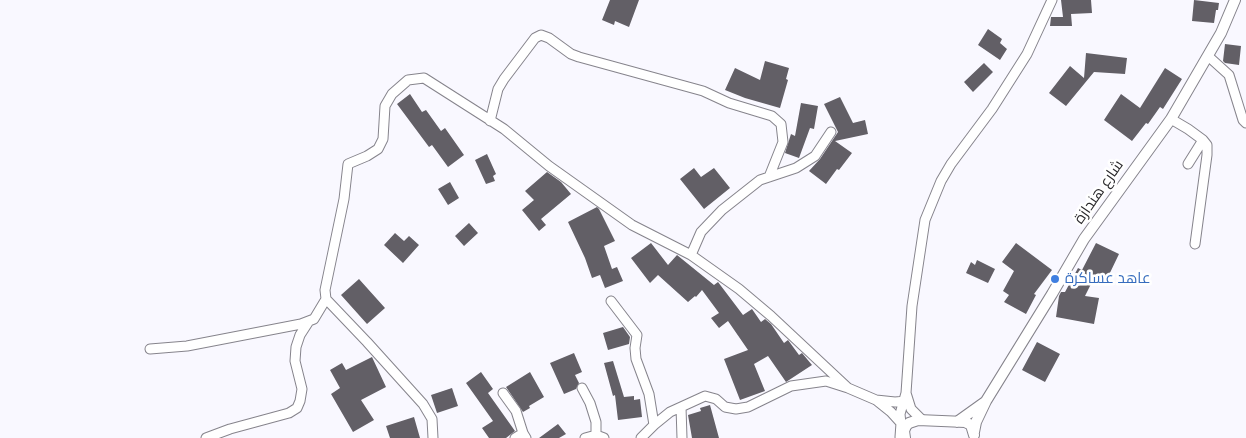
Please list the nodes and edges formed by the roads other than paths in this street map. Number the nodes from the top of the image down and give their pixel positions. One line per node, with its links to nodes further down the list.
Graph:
1 (1052, 0): 20 (street)
2 (1235, 0): 3 (street, شارع هندازة)
3 (1208, 56): 4 (street, شارع هندازة); 6 (street)
4 (1171, 119): 8 (street); 22 (street, شارع هندازة)
5 (490, 121): 10 (street); 12 (street); 13 (street)
6 (1246, 123)
7 (831, 132): 10 (street)
8 (1203, 140): 9 (street); 11 (street)
9 (1188, 164)
10 (769, 177): 12 (street)
11 (1195, 244)
12 (691, 255): 18 (street)
13 (326, 299): 15 (street); 33 (street)
14 (611, 300): 27 (street)
15 (309, 321): 16 (street); 32 (street)
16 (150, 349)
17 (582, 388): 29 (street)
18 (848, 388): 21 (street); 23 (street)
19 (503, 393): 28 (street)
20 (906, 399): 21 (street); 24 (street); 26 (street)
21 (876, 400): 26 (street)
22 (986, 401): 25 (street, شارع هندازة); 30 (street, شارع هندازة)
23 (681, 407): 27 (street); 36 (street)
24 (922, 420): 25 (street); 31 (street)
25 (958, 422): 30 (street)
26 (901, 423): 31 (street)
27 (654, 424): 35 (street)
28 (521, 436)
29 (600, 436): 34 (street)
30 (974, 436)
31 (903, 437)
32 (206, 438)
33 (433, 438)
34 (585, 438)
35 (641, 438)
36 (682, 438)

